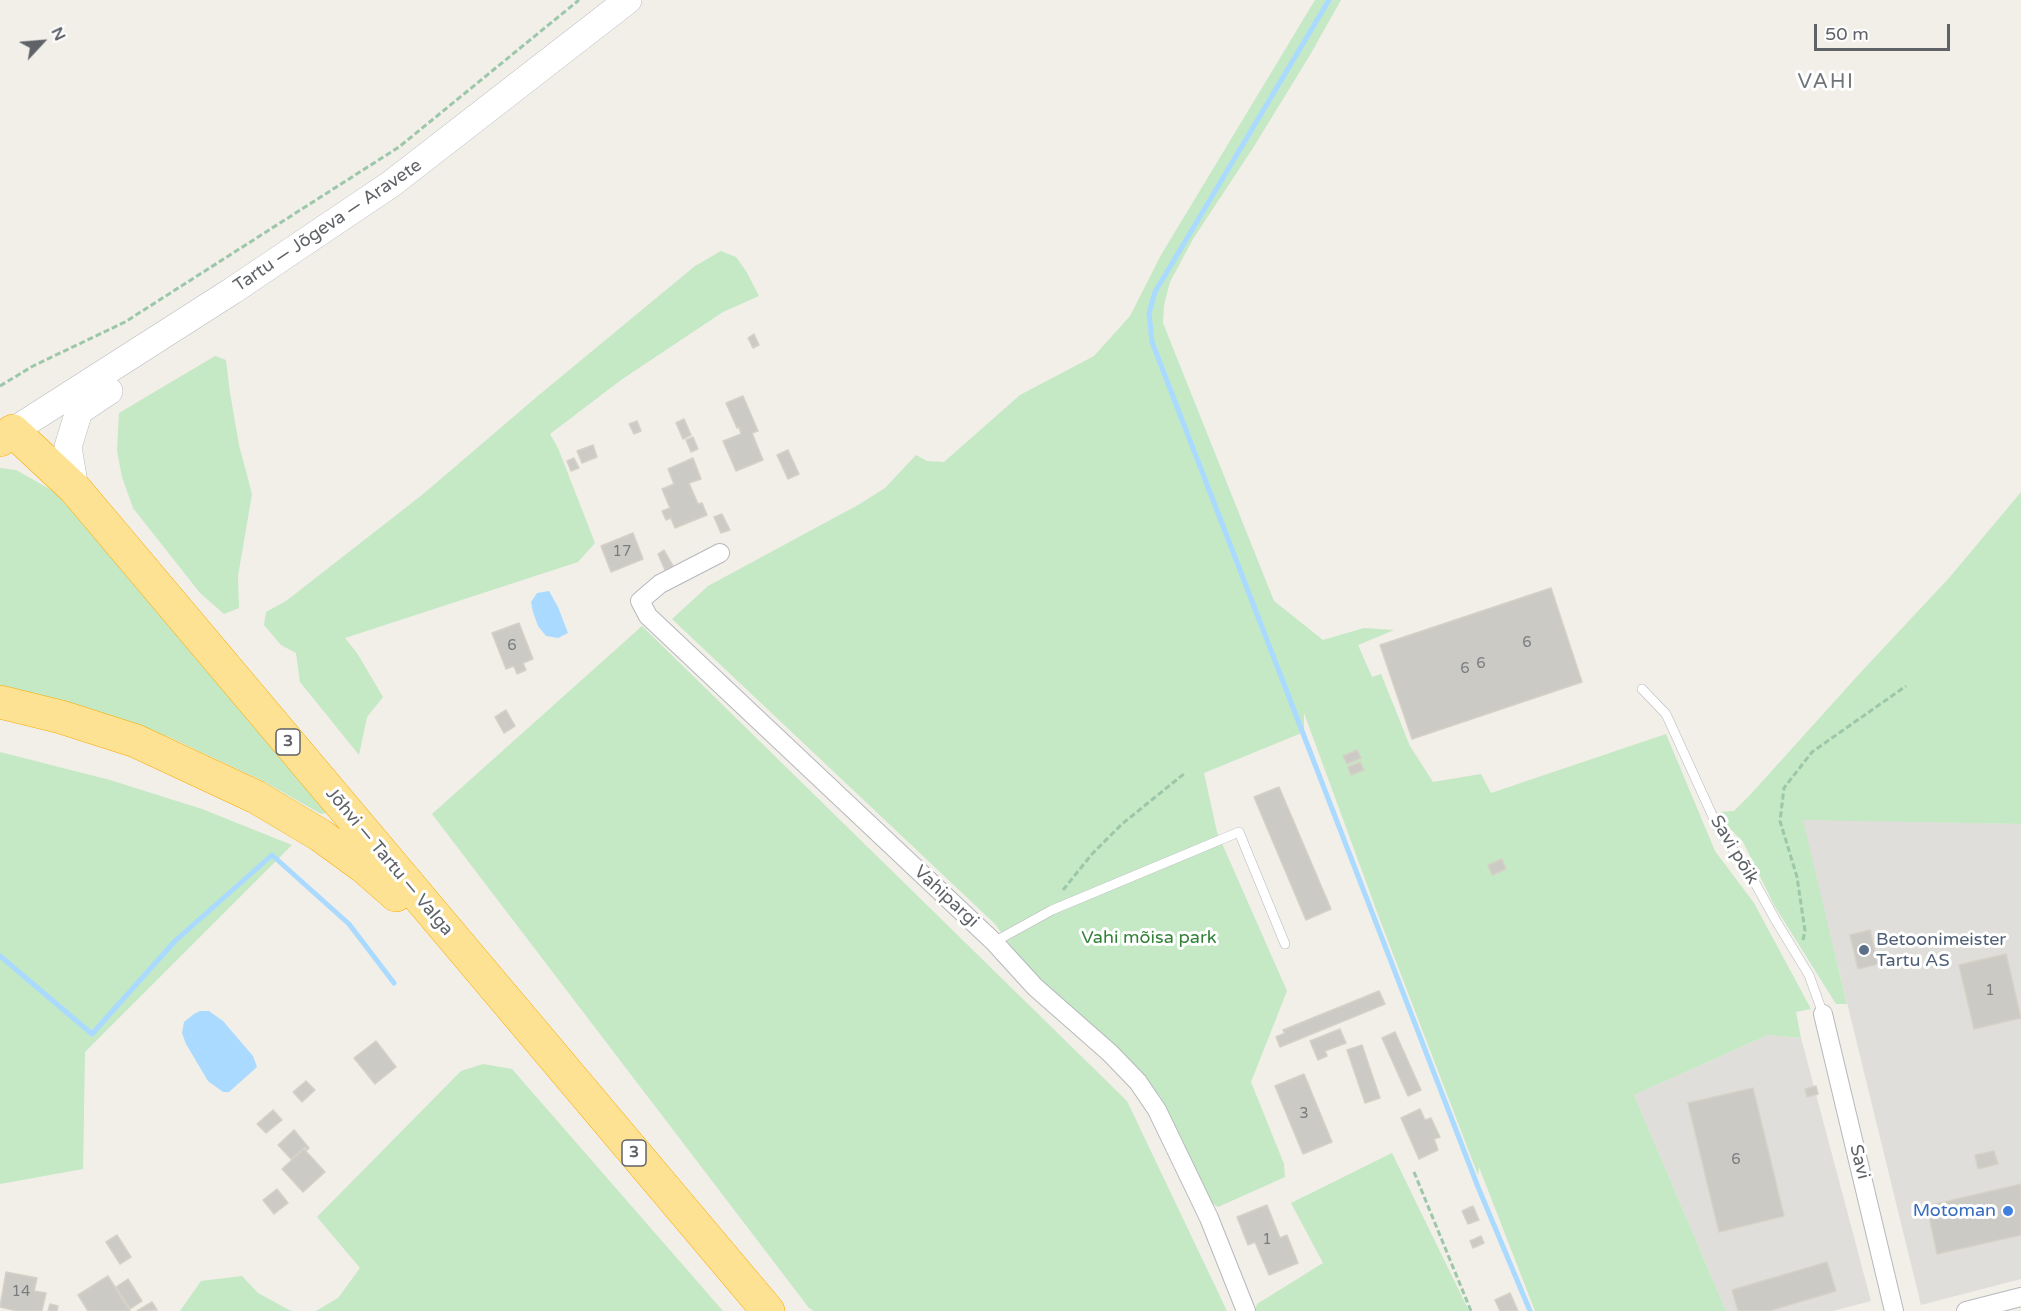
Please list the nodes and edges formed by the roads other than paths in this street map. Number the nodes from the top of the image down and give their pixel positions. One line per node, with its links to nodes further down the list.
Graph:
1 (628, 0): 2 (main road, Tartu — Jõgeva — Aravete)
2 (232, 291): 3 (main road, Tartu — Jõgeva — Aravete); 4 (main road)
3 (7, 435): 4 (highway, Jõhvi — Tartu — Valga / 3)
4 (75, 489): 12 (highway, Jõhvi — Tartu — Valga / 3)
5 (720, 553): 10 (street, Vahipargi)
6 (1642, 689): 13 (lane, Savi põik)
7 (0, 702): 9 (highway)
8 (0, 708): 9 (highway)
9 (61, 717): 12 (highway)
10 (994, 942): 11 (lane); 16 (street, Vahipargi)
11 (1286, 944)
12 (500, 995): 15 (highway, Jõhvi — Tartu — Valga / 3)
13 (1823, 1014): 17 (street, Savi)
14 (2021, 1297): 18 (street)
15 (768, 1311)
16 (1246, 1311)
17 (1894, 1311)
18 (1966, 1311)

